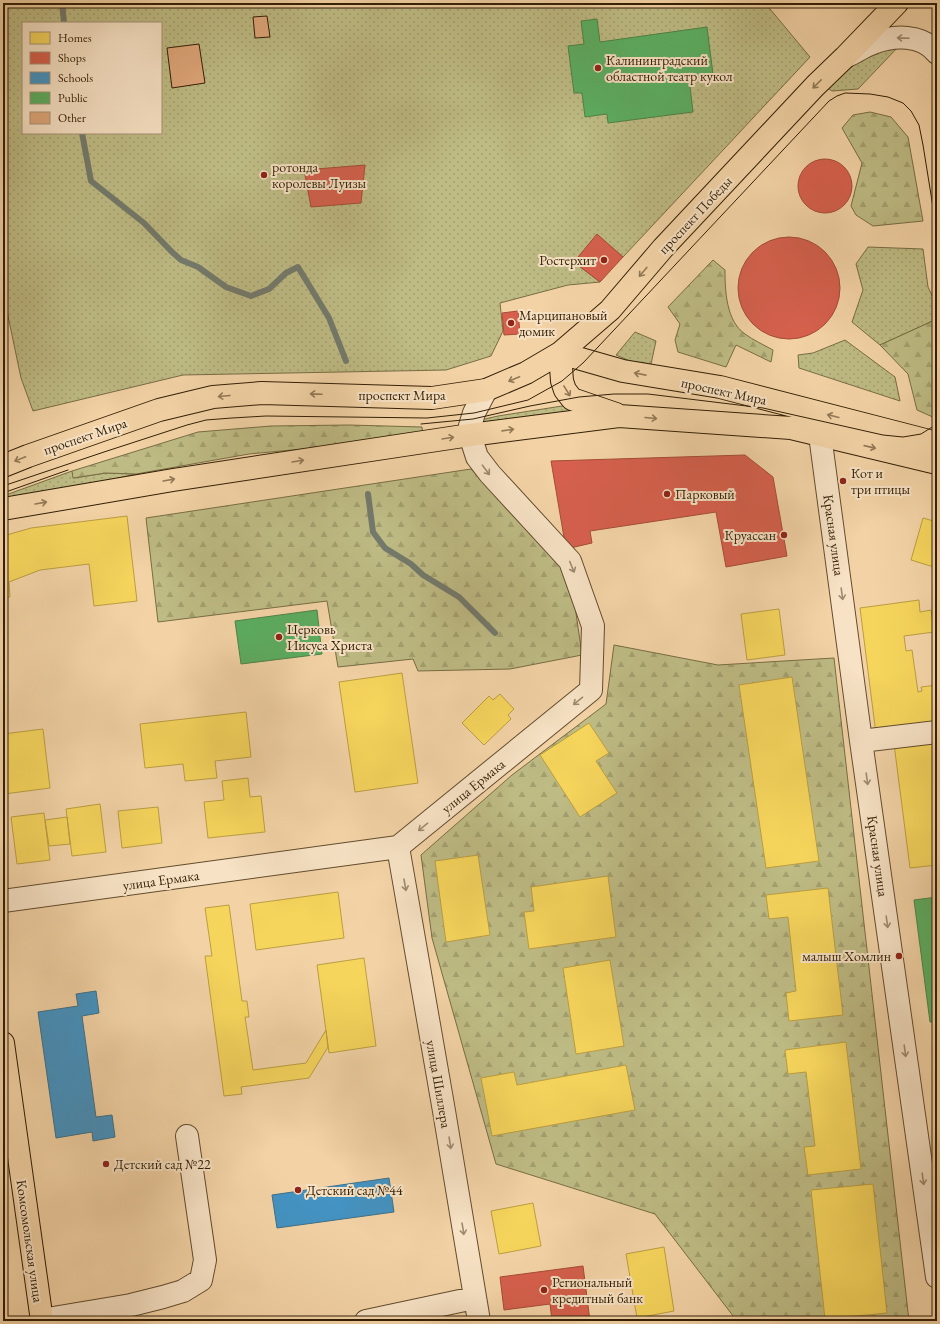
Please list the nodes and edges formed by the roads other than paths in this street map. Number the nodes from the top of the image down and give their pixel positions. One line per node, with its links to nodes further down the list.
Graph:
1 (897, 3): 3 (main road, проспект Победы)
2 (937, 54): 3 (street, one-way to 3)
3 (845, 57): 4 (main road, проспект Победы, one-way to 4)
4 (560, 353): 5 (main road, проспект Мира, one-way to 5); 6 (main road, one-way to 6); 9 (main road, проспект Мира, one-way to 4)
5 (486, 390): 7 (street, улица Ермака); 11 (main road, проспект Мира, one-way to 11)
6 (620, 416): 7 (main road, проспект Мира, one-way to 6); 8 (main road, проспект Мира, one-way to 8)
7 (470, 435): 12 (main road, проспект Мира, one-way to 7); 15 (street, улица Ермака, one-way to 15)
8 (820, 435): 10 (main road, проспект Мира, one-way to 10); 14 (street, Красная улица, one-way to 14)
9 (937, 443)
10 (937, 464)
11 (3, 466)
12 (3, 509)
13 (937, 732): 14 (street)
14 (861, 741): 19 (street, Красная улица, one-way to 19)
15 (398, 847): 16 (street, улица Ермака); 20 (street, улица Шиллера, one-way to 20)
16 (3, 901)
17 (3, 1042): 21 (main road, Комсомольская улица)
18 (187, 1136): 21 (street)
19 (937, 1277)
20 (474, 1298): 22 (street); 23 (street, улица Шиллера)
21 (42, 1320)
22 (366, 1321)
23 (478, 1321)

